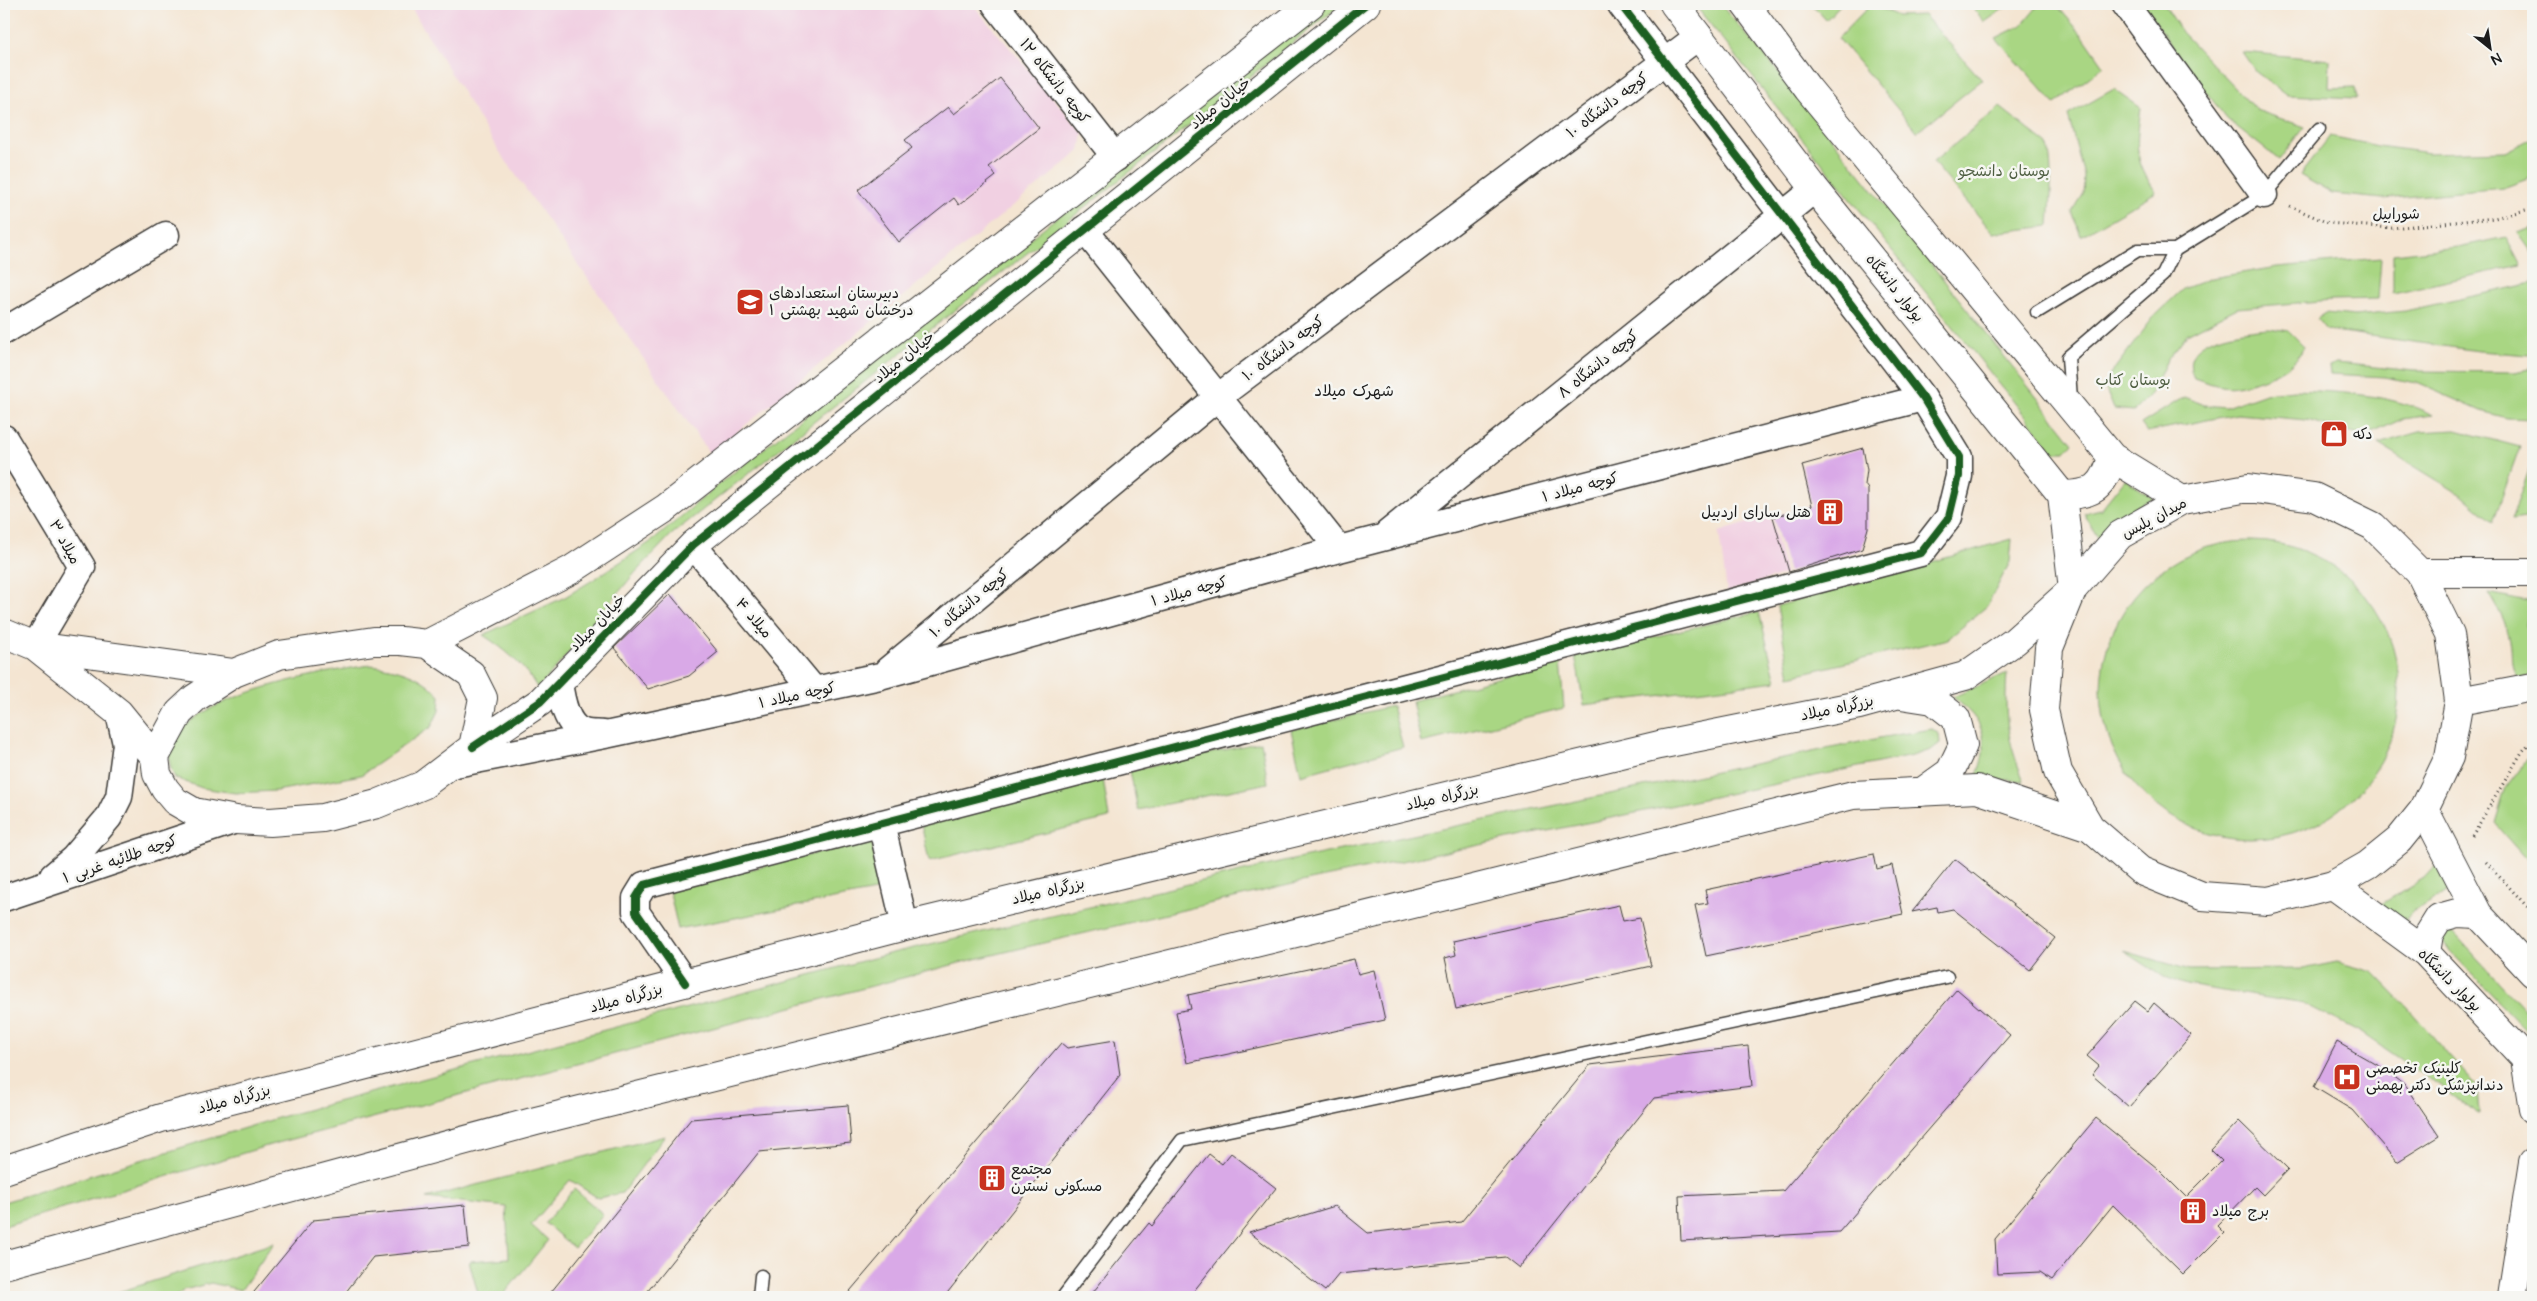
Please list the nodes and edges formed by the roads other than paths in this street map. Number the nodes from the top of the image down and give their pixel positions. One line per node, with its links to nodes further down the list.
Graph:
1 (995, 4): 11 (street, کوچه دانشگاه ۱۲)
2 (1311, 4): 11 (main road, خیابان میلاد)
3 (1366, 4): 15 (main road, خیابان میلاد)
4 (1674, 4): 8 (main road, بولوار دانشگاه)
5 (1745, 4): 22 (main road)
6 (2125, 4): 13 (street)
7 (1621, 5): 9 (street)
8 (1699, 36): 9 (street, کوچه دانشگاه ۱۰); 12 (main road, بولوار دانشگاه)
9 (1664, 62): 14 (street); 20 (street, کوچه دانشگاه ۱۰)
10 (2319, 129): 13 (lane)
11 (1116, 158): 34 (main road, خیابان میلاد)
12 (1816, 188): 14 (street, کوچه دانشگاه ۸); 25 (main road, بولوار دانشگاه)
13 (2264, 195): 17 (lane)
14 (1783, 215): 21 (street); 27 (street, کوچه دانشگاه ۸)
15 (1084, 229): 20 (street); 28 (main road, خیابان میلاد)
16 (166, 235): 19 (street)
17 (2175, 250): 18 (lane); 22 (lane)
18 (2037, 312)
19 (4, 331)
20 (1218, 397): 29 (street); 37 (street, کوچه دانشگاه ۱۰)
21 (1923, 398): 27 (street, کوچه میلاد ۱); 51 (street)
22 (2071, 407): 24 (main road)
23 (4, 438): 35 (street, میلاد ۳)
24 (2112, 457): 25 (main road); 26 (main road)
25 (2062, 494): 32 (main road)
26 (2182, 500): 31 (main road, میدان پلیس); 32 (main road, میدان پلیس)
27 (1381, 538): 29 (street, کوچه میلاد ۱)
28 (693, 545): 38 (main road, خیابان میلاد); 40 (street, میلاد ۴)
29 (1339, 549): 37 (street, کوچه میلاد ۱)
30 (2533, 573): 31 (main road)
31 (2420, 574): 42 (main road, میدان پلیس)
32 (2073, 589): 41 (main road, بزرگراه میلاد); 52 (main road, میدان پلیس)
33 (4, 633): 35 (main road)
34 (426, 644): 36 (main road); 45 (main road)
35 (35, 646): 36 (main road); 43 (main road)
36 (234, 673): 46 (main road)
37 (880, 676): 40 (street, کوچه میلاد ۱)
38 (559, 682): 44 (street); 45 (main road, خیابان میلاد)
39 (2533, 688): 42 (main road)
40 (815, 691): 44 (street, کوچه میلاد ۱)
41 (1898, 695): 48 (main road); 57 (main road, بزرگراه میلاد)
42 (2459, 701): 49 (main road, میدان پلیس)
43 (119, 713): 46 (main road); 54 (street)
44 (610, 734): 47 (street, کوچه میلاد ۱)
45 (473, 747): 47 (main road, خیابان میلاد)
46 (155, 757): 50 (main road, خیابان میلاد)
47 (450, 765): 50 (main road, خیابان میلاد)
48 (1922, 792): 52 (main road); 66 (main road)
49 (2424, 809): 53 (main road, میدان پلیس); 56 (main road)
50 (236, 820): 54 (street, کوچه طلائیه غربی ۱)
51 (881, 824): 57 (street); 61 (street)
52 (2090, 827): 53 (main road, میدان پلیس)
53 (2333, 885): 58 (main road, بولوار دانشگاه)
54 (40, 886): 55 (street, کوچه طلائیه غربی ۱)
55 (4, 898)
56 (2478, 914): 58 (main road); 59 (main road)
57 (905, 926): 61 (main road, بزرگراه میلاد)
58 (2426, 953): 62 (main road, بولوار دانشگاه)
59 (2533, 973)
60 (1947, 976): 69 (lane)
61 (685, 983): 65 (main road, بزرگراه میلاد)
62 (2529, 1063): 63 (main road)
63 (2533, 1109)
64 (2533, 1162): 70 (main road)
65 (4, 1170)
66 (4, 1266)
67 (761, 1276): 68 (lane)
68 (759, 1297)
69 (1063, 1297)
70 (2512, 1297)

